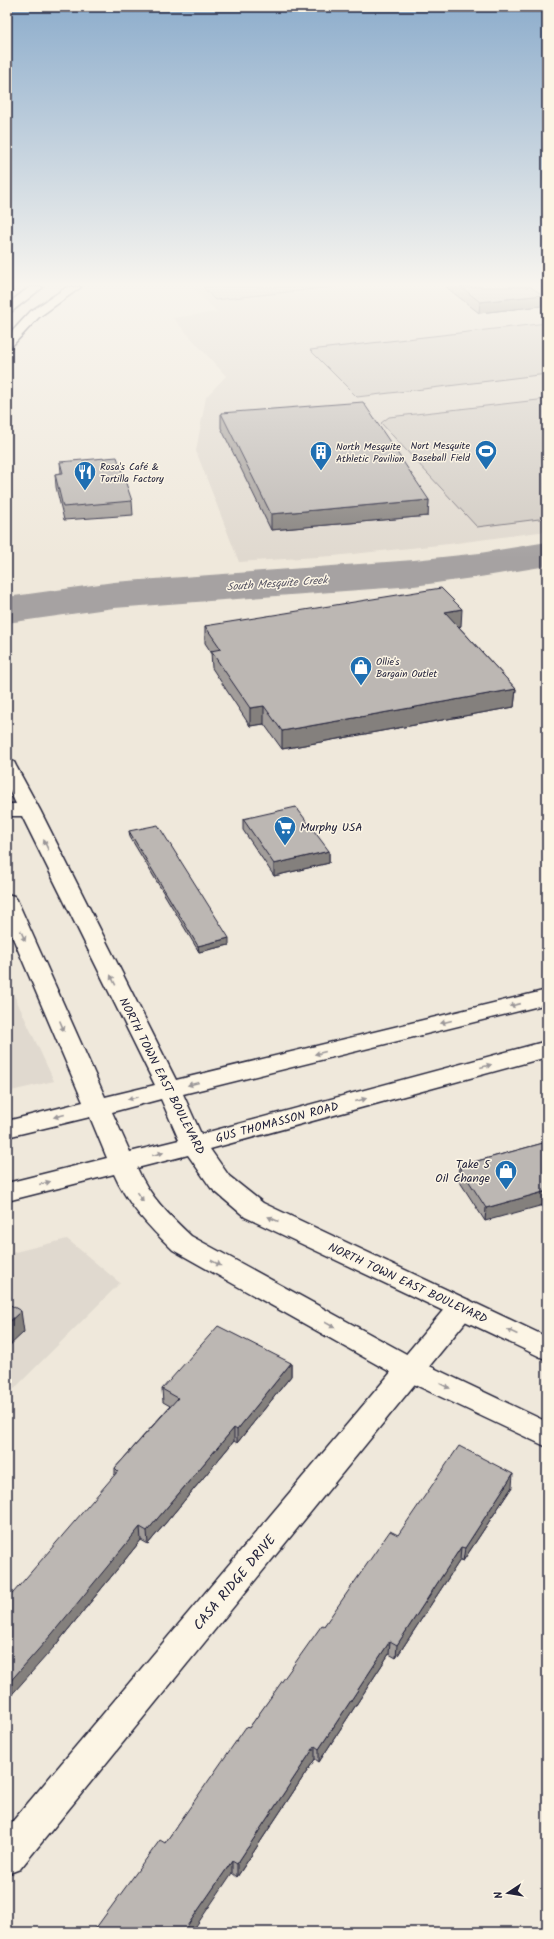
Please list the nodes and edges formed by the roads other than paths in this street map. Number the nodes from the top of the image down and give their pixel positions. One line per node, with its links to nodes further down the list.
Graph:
1 (7, 766): 3 (main road, NORTH TOWN EAST BOULEVARD)
2 (7, 810): 3 (main road)
3 (30, 810): 7 (main road, NORTH TOWN EAST BOULEVARD, one-way to 3)
4 (7, 900): 8 (main road, one-way to 8)
5 (547, 998): 7 (main road, one-way to 7)
6 (547, 1049): 10 (main road, GUS THOMASSON ROAD, one-way to 6)
7 (169, 1090): 8 (main road, one-way to 8); 10 (main road, NORTH TOWN EAST BOULEVARD)
8 (97, 1107): 9 (main road, one-way to 9); 11 (main road)
9 (7, 1129)
10 (194, 1145): 11 (main road, GUS THOMASSON ROAD, one-way to 10); 13 (main road, NORTH TOWN EAST BOULEVARD, one-way to 10)
11 (122, 1163): 12 (main road, GUS THOMASSON ROAD, one-way to 11); 15 (main road, one-way to 15)
12 (7, 1192)
13 (460, 1308): 14 (main road, NORTH TOWN EAST BOULEVARD, one-way to 13); 15 (main road, CASA RIDGE DRIVE)
14 (547, 1349)
15 (411, 1370): 16 (main road, one-way to 16); 17 (main road, CASA RIDGE DRIVE)
16 (547, 1435)
17 (7, 1856)

